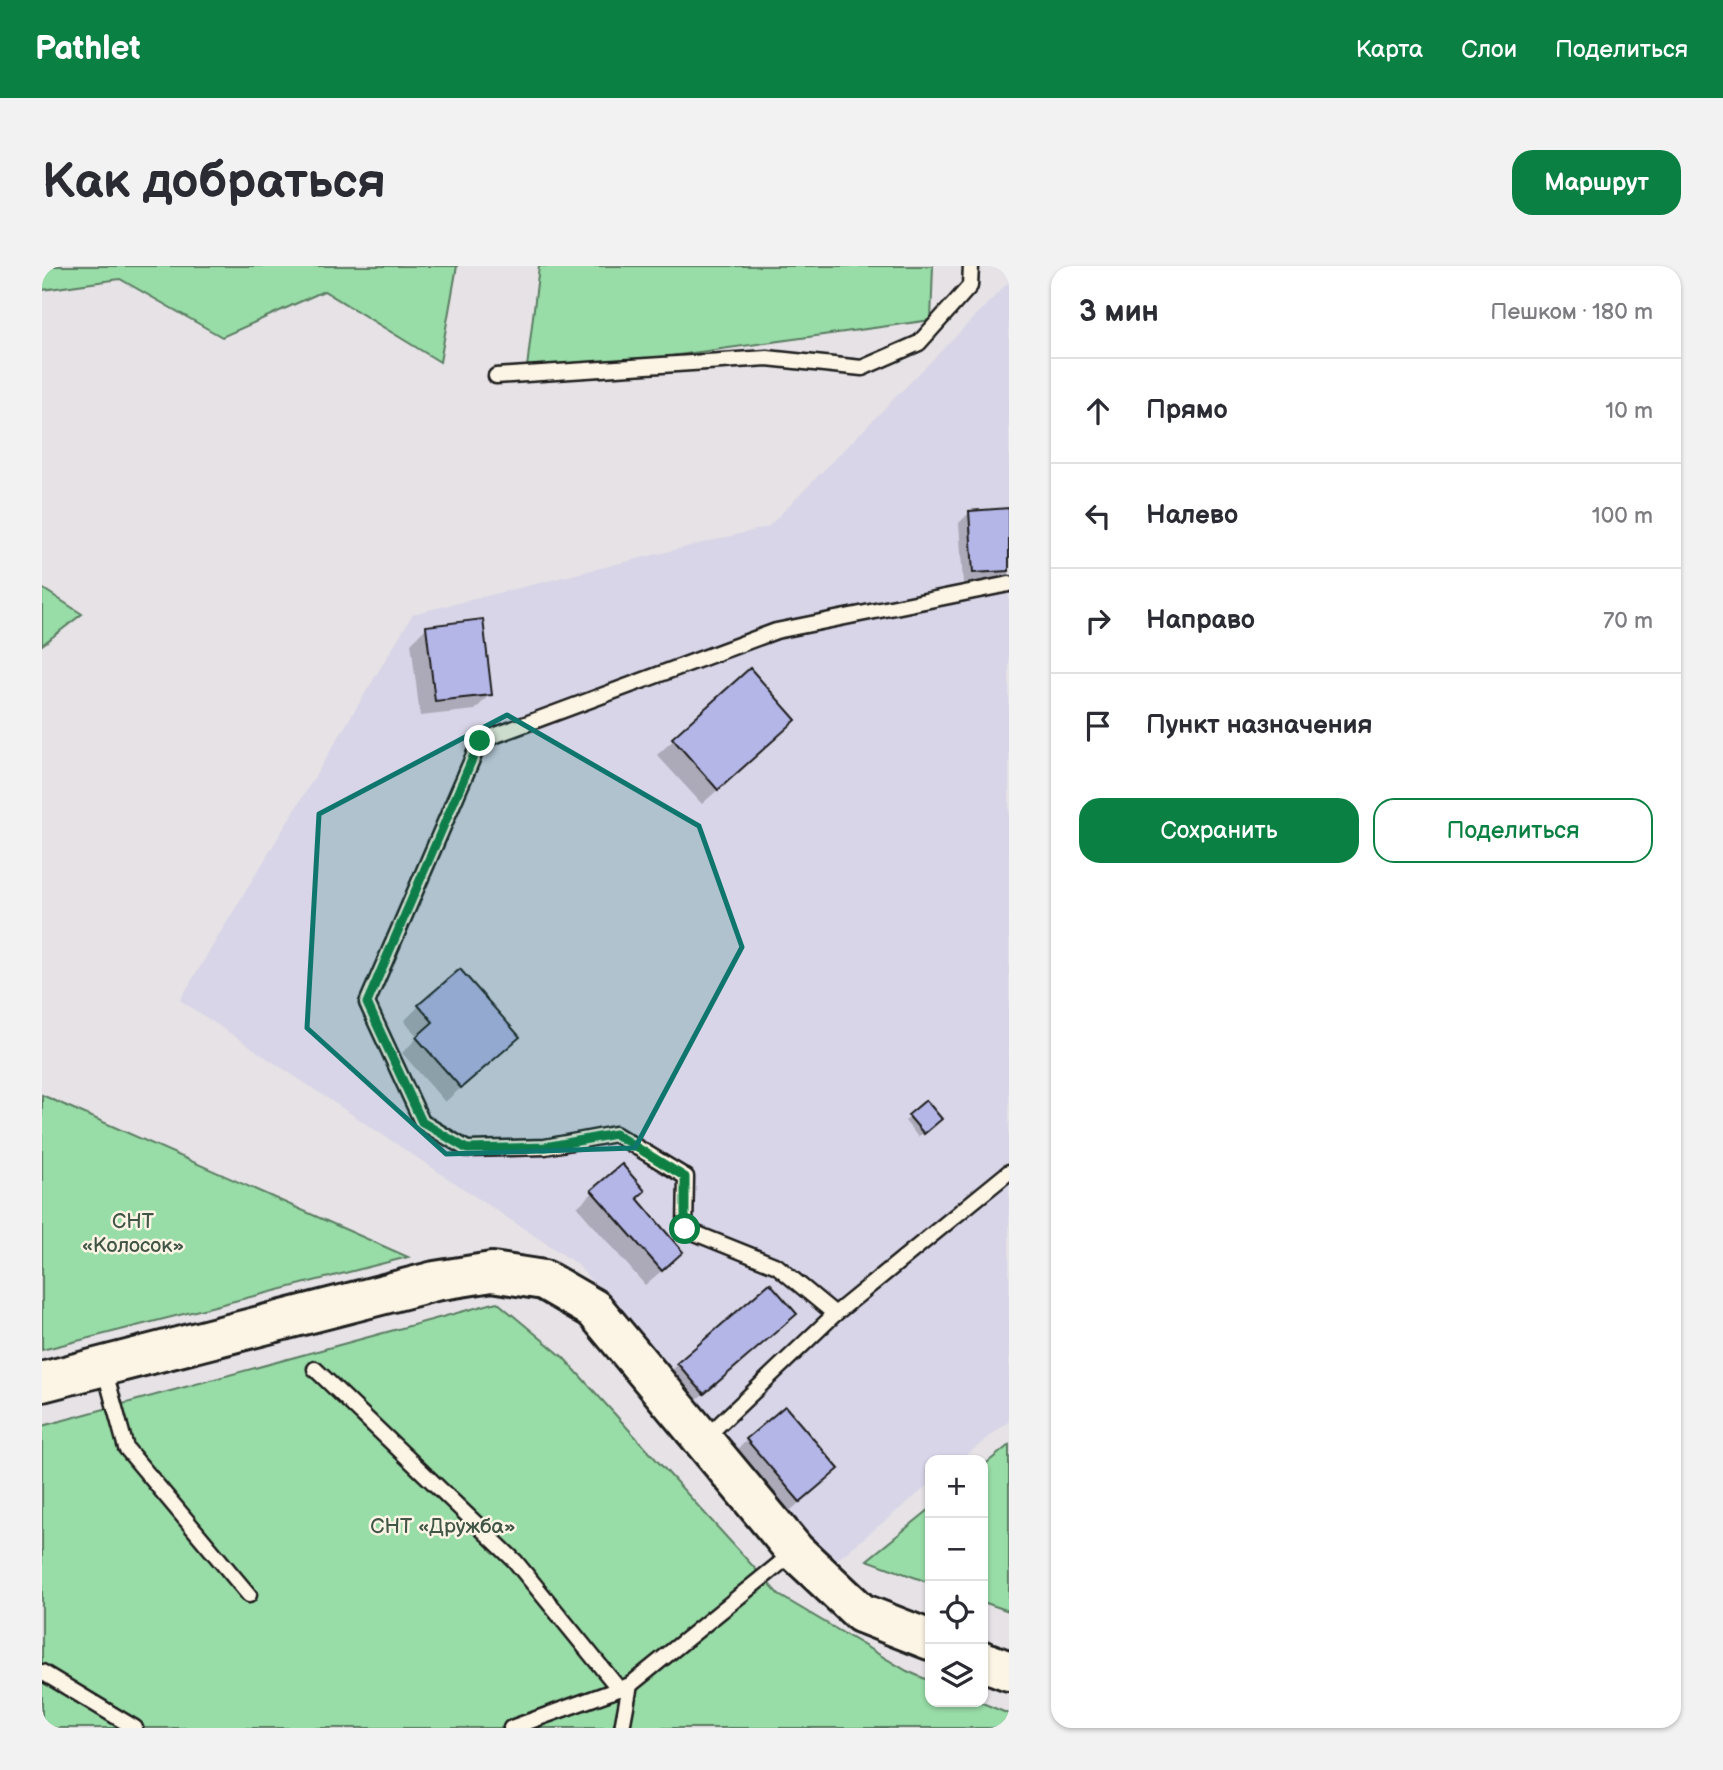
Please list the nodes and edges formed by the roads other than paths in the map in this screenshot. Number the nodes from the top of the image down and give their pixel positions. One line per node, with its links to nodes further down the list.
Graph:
1 (971, 266): 2 (lane)
2 (496, 376)
3 (1009, 584): 5 (lane)
4 (1009, 1172): 5 (lane)
5 (835, 1314): 9 (lane)
6 (103, 1367): 8 (main road); 9 (main road); 11 (lane)
7 (315, 1368): 16 (lane)
8 (42, 1382)
9 (703, 1441): 10 (main road)
10 (795, 1551): 12 (main road); 16 (lane)
11 (249, 1595)
12 (925, 1638)
13 (988, 1663): 14 (main road)
14 (1009, 1671)
15 (42, 1672): 17 (lane)
16 (625, 1687): 18 (lane); 19 (lane)
17 (135, 1728)
18 (510, 1728)
19 (622, 1728)

